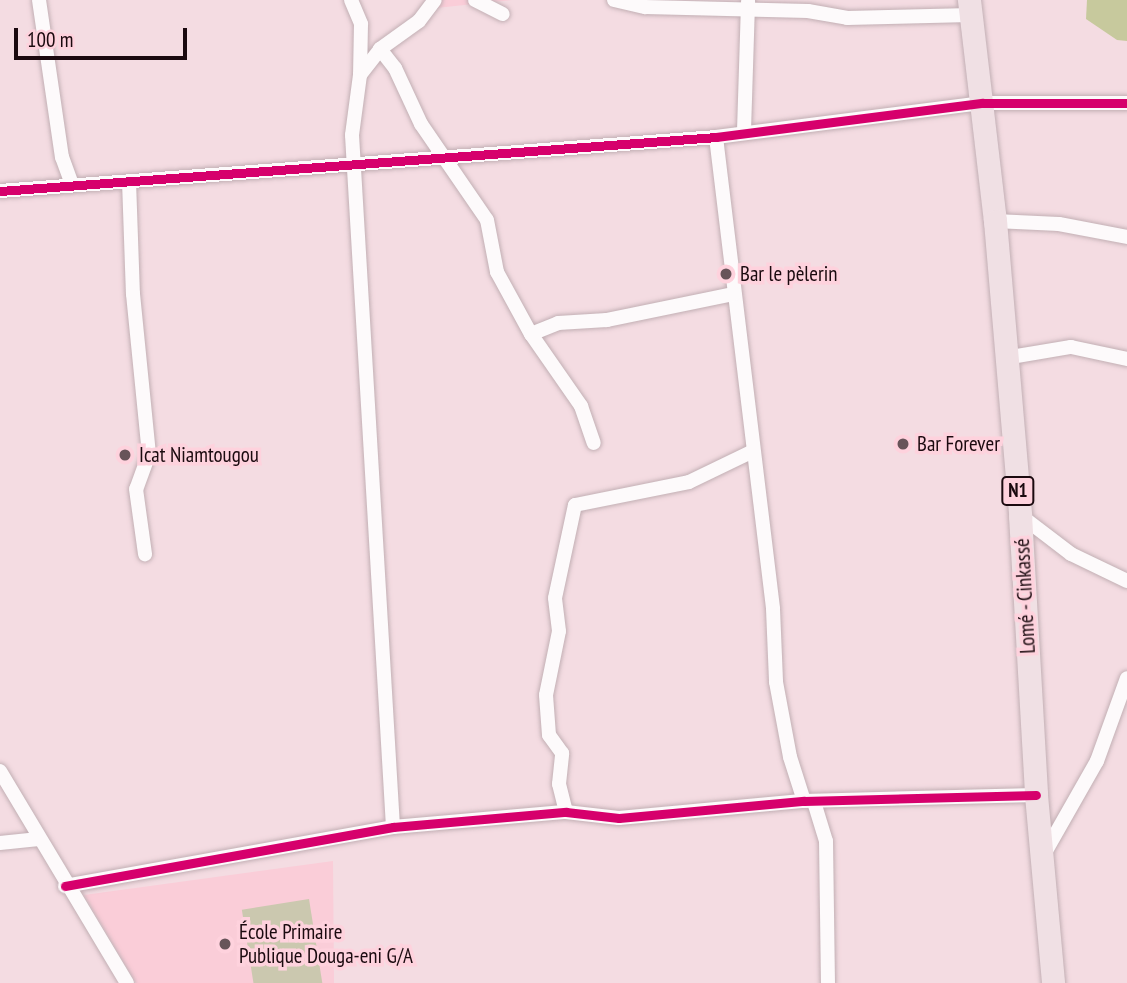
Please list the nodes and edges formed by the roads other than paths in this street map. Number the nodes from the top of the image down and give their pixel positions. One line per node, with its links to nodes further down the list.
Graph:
1 (39, 0): 18 (street)
2 (351, 0): 10 (street)
3 (435, 0): 9 (street)
4 (475, 0): 8 (street)
5 (614, 0): 6 (street)
6 (748, 4): 7 (street); 13 (street)
7 (970, 7): 11 (highway, Lomé - Cinkassé / N1)
8 (503, 14)
9 (380, 49): 10 (street); 15 (street)
10 (360, 75): 16 (street)
11 (983, 103): 12 (street); 13 (street); 20 (highway, Lomé - Cinkassé / N1)
12 (1127, 103)
13 (744, 131): 14 (street)
14 (716, 137): 15 (street); 22 (street)
15 (444, 155): 16 (street); 23 (street)
16 (352, 162): 17 (street); 36 (street)
17 (129, 181): 18 (street); 29 (street)
18 (72, 185): 19 (street)
19 (0, 191)
20 (995, 221): 21 (street); 24 (highway, Lomé - Cinkassé / N1)
21 (1127, 237)
22 (734, 294): 23 (street); 27 (street)
23 (531, 334): 26 (street)
24 (1005, 358): 25 (street); 28 (highway, Lomé - Cinkassé / N1)
25 (1127, 359)
26 (594, 443)
27 (751, 452): 34 (street); 35 (street)
28 (1020, 515): 30 (street); 33 (highway, Lomé - Cinkassé / N1)
29 (145, 554)
30 (1127, 581)
31 (1127, 678): 39 (street)
32 (0, 771): 37 (street)
33 (1036, 795): 34 (street); 39 (highway, Lomé - Cinkassé / N1)
34 (809, 802): 35 (street); 42 (street)
35 (566, 812): 36 (street)
36 (393, 827): 40 (street)
37 (39, 839): 38 (street); 40 (street)
38 (0, 843)
39 (1043, 856): 43 (highway, Lomé - Cinkassé / N1)
40 (65, 886): 41 (street)
41 (127, 983)
42 (828, 983)
43 (1053, 983)

